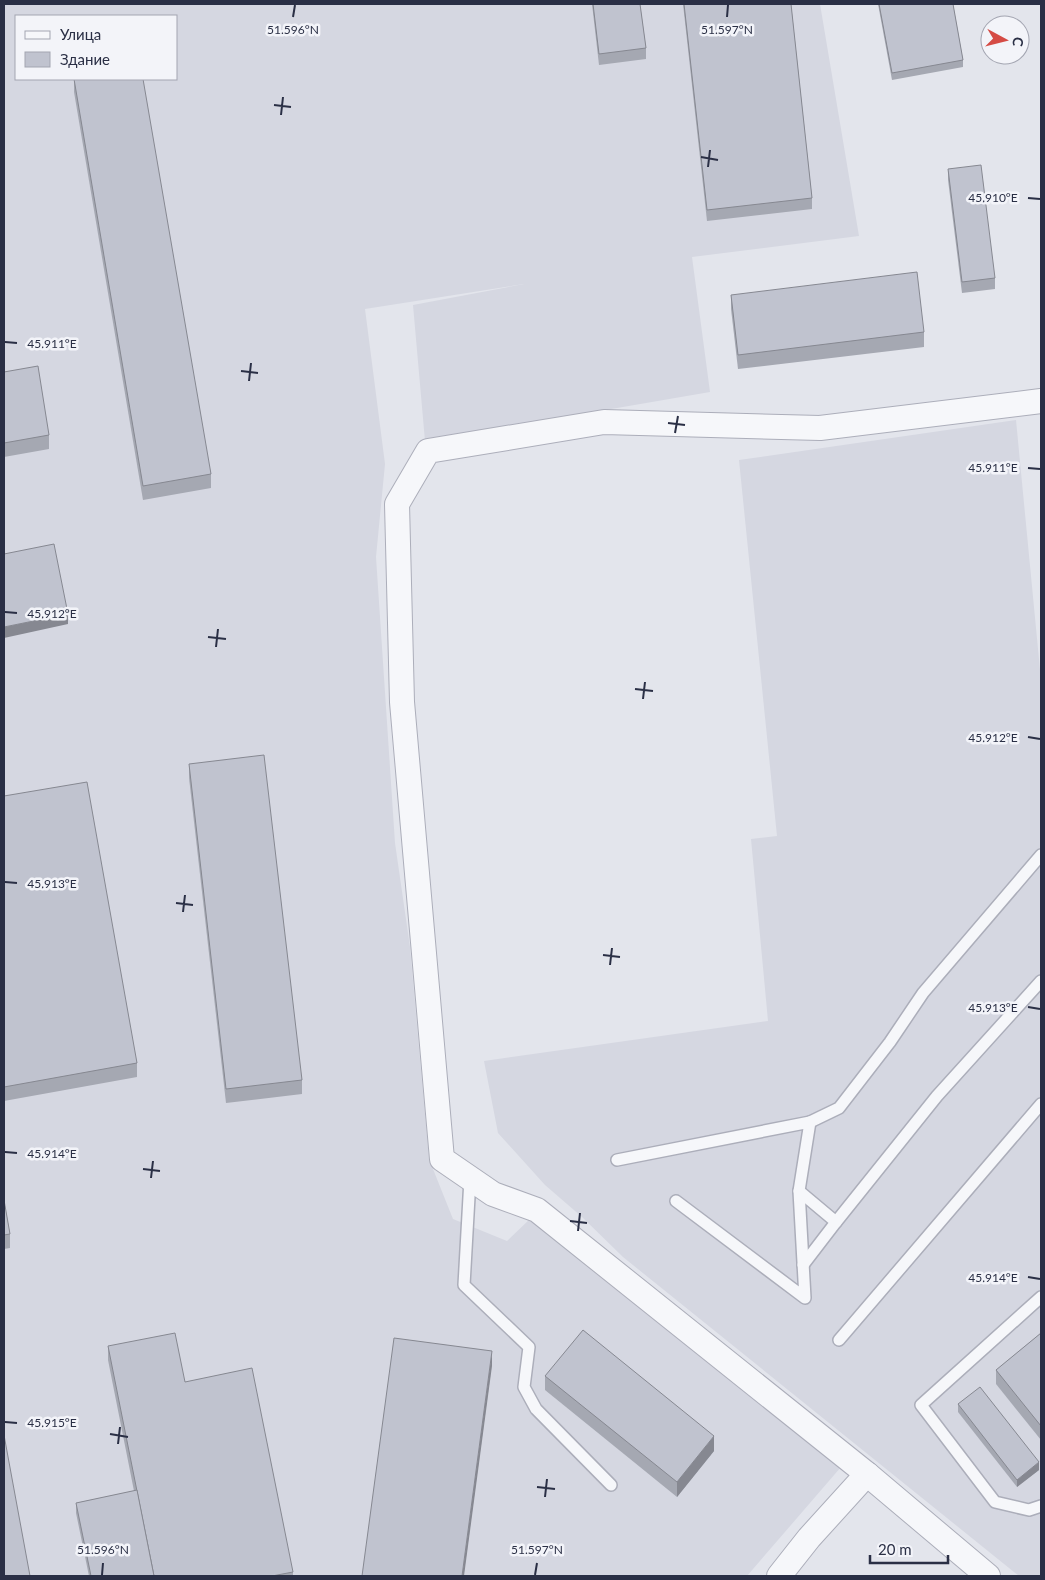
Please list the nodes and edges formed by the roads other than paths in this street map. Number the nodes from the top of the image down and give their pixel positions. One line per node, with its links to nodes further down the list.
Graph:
1 (1041, 401): 7 (street)
2 (1041, 855): 5 (lane)
3 (1041, 981): 10 (lane)
4 (1041, 1104): 13 (lane)
5 (810, 1122): 6 (lane); 8 (lane)
6 (618, 1160)
7 (470, 1178): 14 (street); 15 (lane)
8 (799, 1191): 10 (lane); 11 (lane)
9 (676, 1200): 11 (lane)
10 (836, 1222): 11 (lane)
11 (803, 1265)
12 (1041, 1297): 16 (lane)
13 (839, 1340)
14 (867, 1474): 17 (street); 18 (street)
15 (611, 1485)
16 (1041, 1506)
17 (779, 1576)
18 (988, 1576)

